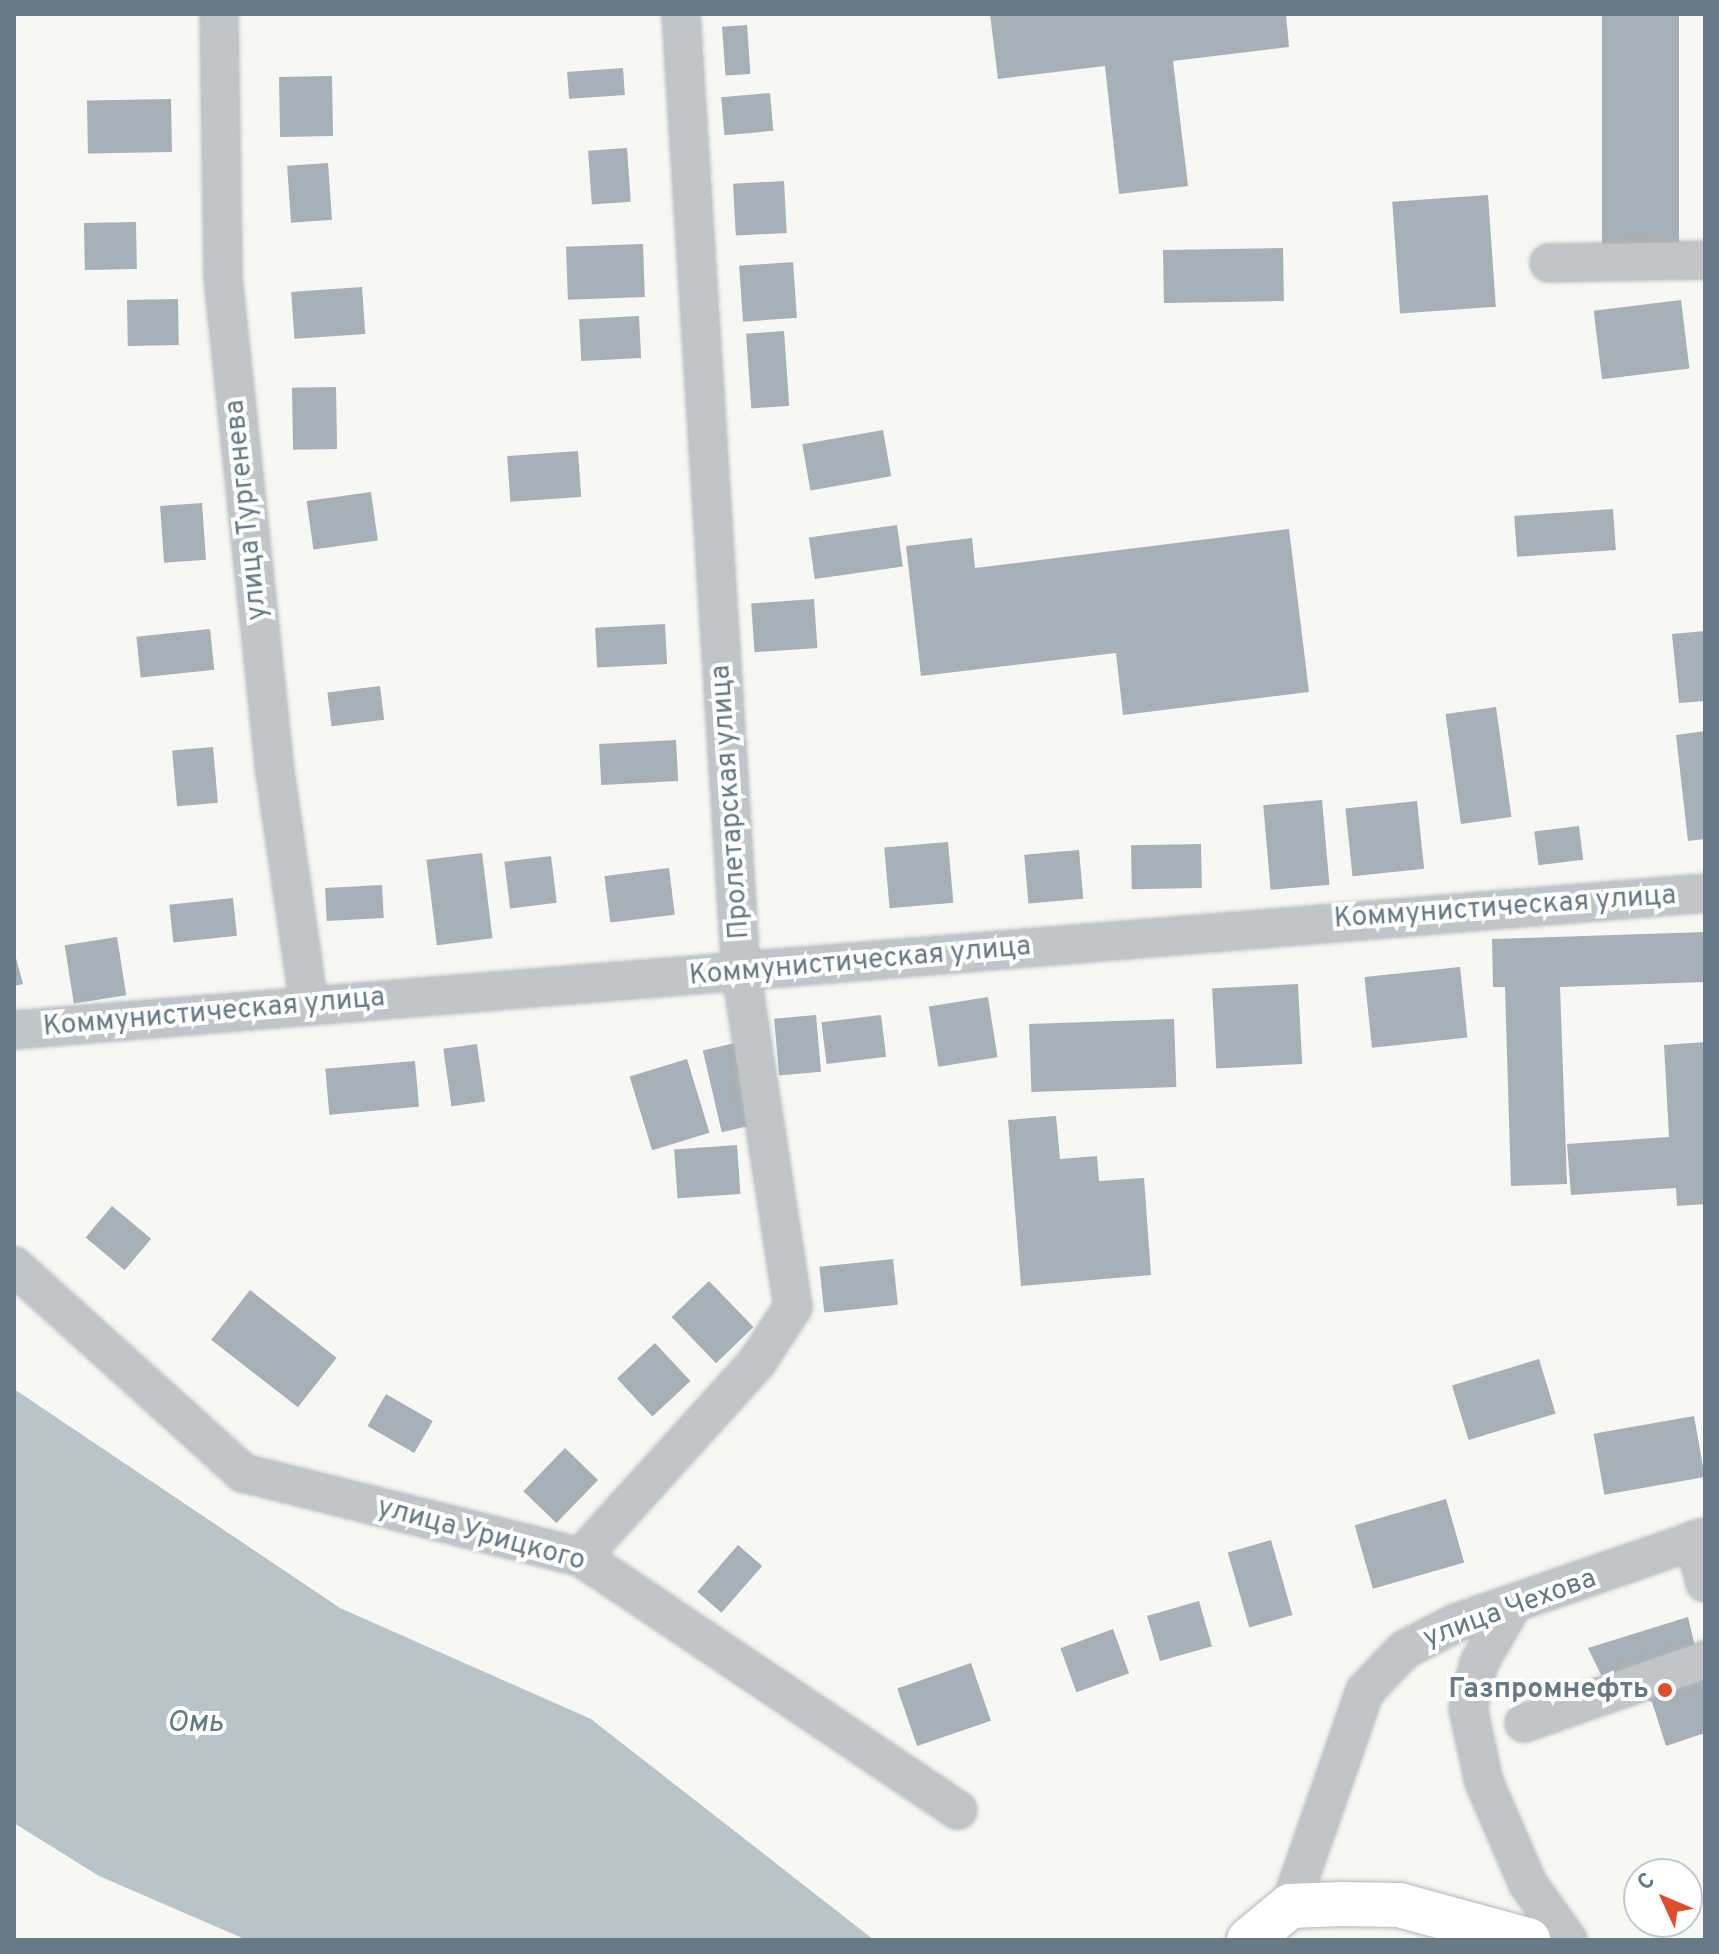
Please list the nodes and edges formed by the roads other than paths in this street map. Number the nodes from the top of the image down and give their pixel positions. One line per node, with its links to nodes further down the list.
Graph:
1 (219, 14): 7 (street, улица Тургенева)
2 (681, 14): 6 (street, Пролетарская улица)
3 (1705, 260): 4 (street)
4 (1549, 263)
5 (1705, 893): 6 (street, Коммунистическая улица)
6 (741, 972): 7 (street, Коммунистическая улица); 11 (street, Пролетарская улица)
7 (309, 1004): 8 (street, Коммунистическая улица)
8 (14, 1030)
9 (14, 1266): 11 (street, улица Урицкого)
10 (1699, 1538): 12 (street); 13 (street, улица Чехова)
11 (581, 1557): 16 (street, улица Урицкого)
12 (1705, 1583)
13 (1512, 1606): 17 (street, улица Чехова); 19 (street)
14 (1705, 1660): 15 (street)
15 (1524, 1723)
16 (958, 1810)
17 (1269, 1922): 18 (main road)
18 (1528, 1940)
19 (1568, 1940)

